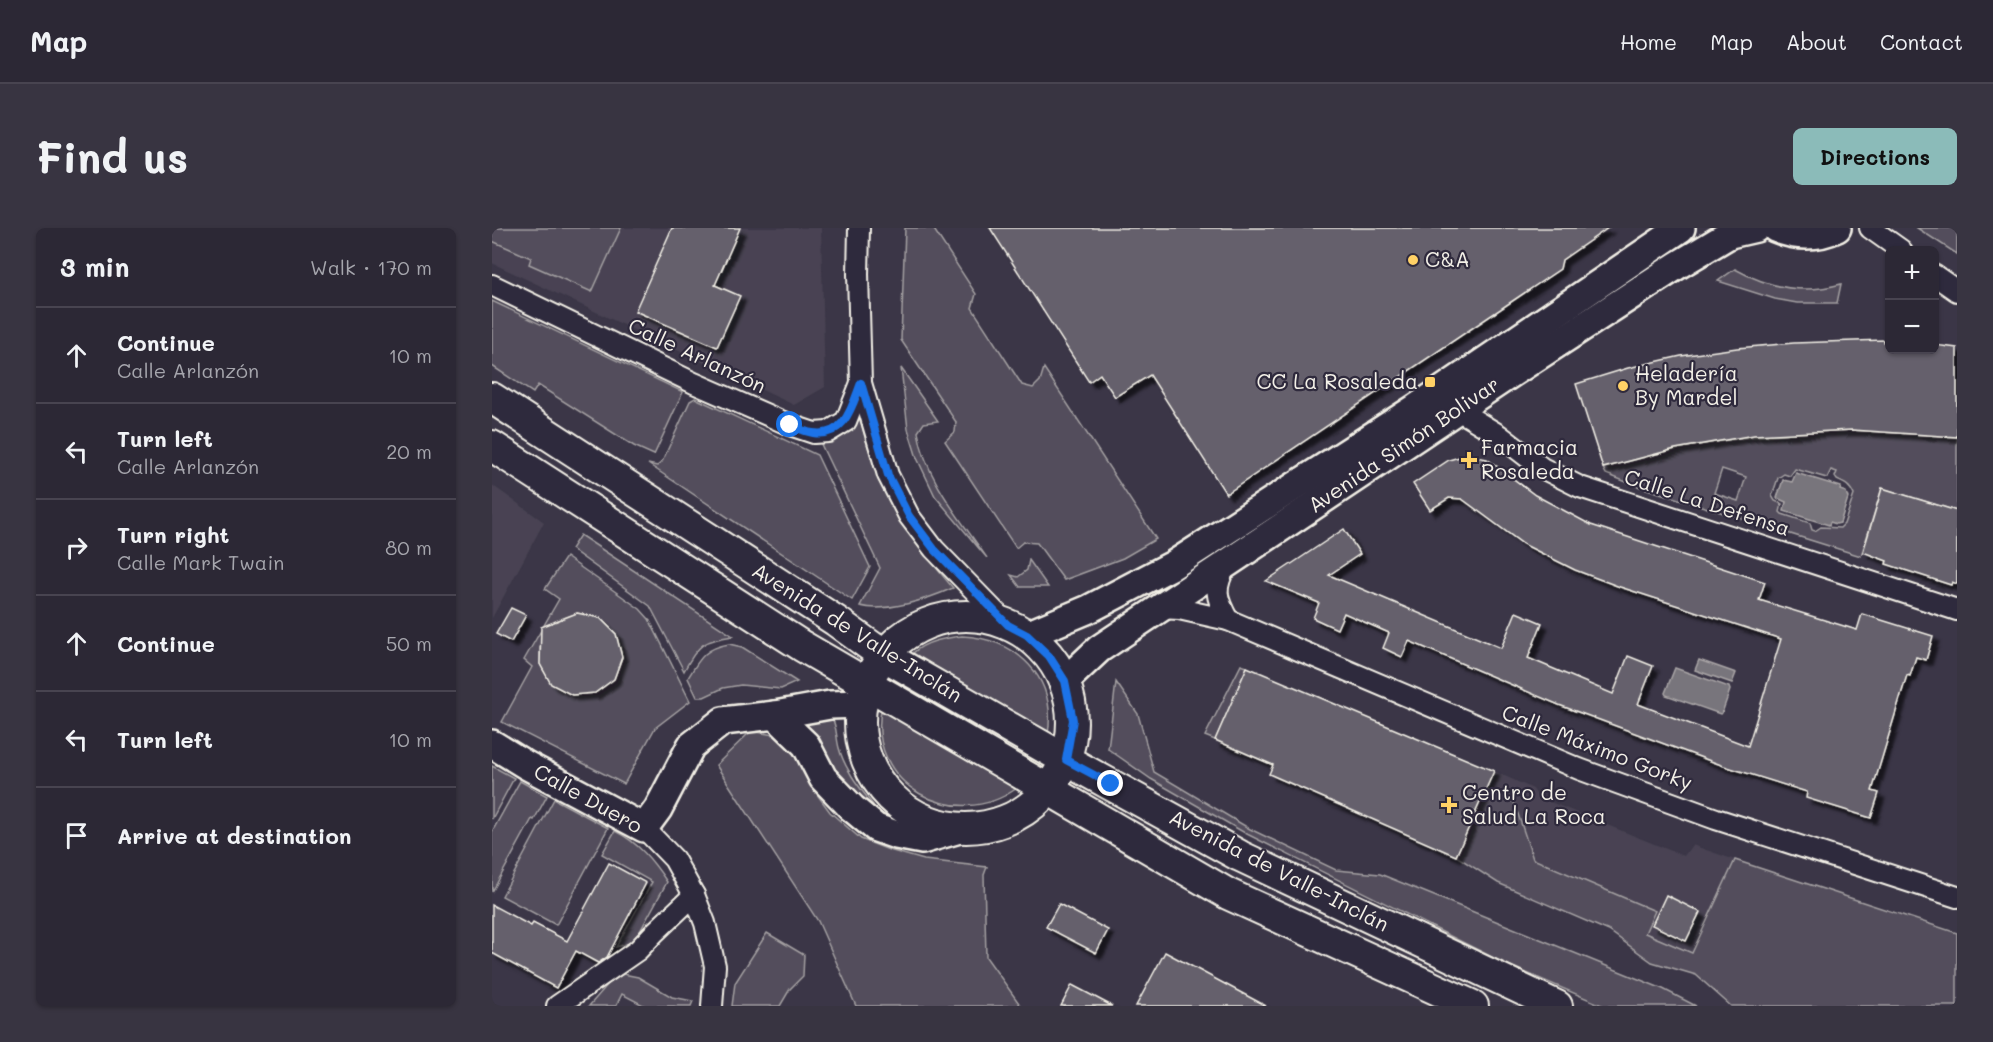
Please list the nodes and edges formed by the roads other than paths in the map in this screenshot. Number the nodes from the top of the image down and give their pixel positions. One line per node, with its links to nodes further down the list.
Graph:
1 (859, 228): 11 (street)
2 (1681, 228): 19 (main road, Avenida Simón Bolivar)
3 (1756, 228): 13 (main road, Avenida Simón Bolivar)
4 (1775, 228): 5 (main road)
5 (1837, 228)
6 (1870, 228): 7 (street)
7 (1895, 246)
8 (1939, 278): 10 (street)
9 (492, 285): 11 (street, Calle Arlanzón)
10 (1957, 291)
11 (861, 383): 19 (street)
12 (492, 398): 20 (main road, Avenida de Valle-Inclán)
13 (1458, 410): 15 (main road, Avenida Simón Bolivar); 17 (street, Calle La Defensa)
14 (492, 446): 22 (main road, Avenida de Valle-Inclán)
15 (1228, 562): 16 (main road, Avenida Simón Bolivar); 18 (street)
16 (1159, 608): 18 (street, Calle Máximo Gorky); 21 (main road, Avenida Simón Bolivar)
17 (1957, 610)
18 (1228, 620): 30 (street, Calle Máximo Gorky)
19 (1018, 630): 20 (main road); 21 (main road)
20 (883, 655): 22 (main road); 25 (main road, Avenida de Valle-Inclán)
21 (1065, 681): 25 (main road)
22 (864, 694): 23 (main road); 26 (main road, Avenida de Valle-Inclán); 28 (main road)
23 (775, 715): 27 (main road); 28 (main road)
24 (492, 744): 27 (main road, Calle Duero)
25 (1066, 760): 26 (main road); 34 (main road, Avenida de Valle-Inclán)
26 (1048, 790): 28 (main road); 33 (main road, Avenida de Valle-Inclán)
27 (644, 828): 29 (street, Calle Duero)
28 (963, 828)
29 (694, 895): 31 (street); 32 (street, Calle Duero)
30 (1957, 897)
31 (557, 1006)
32 (712, 1006)
33 (1473, 1006)
34 (1557, 1006)

